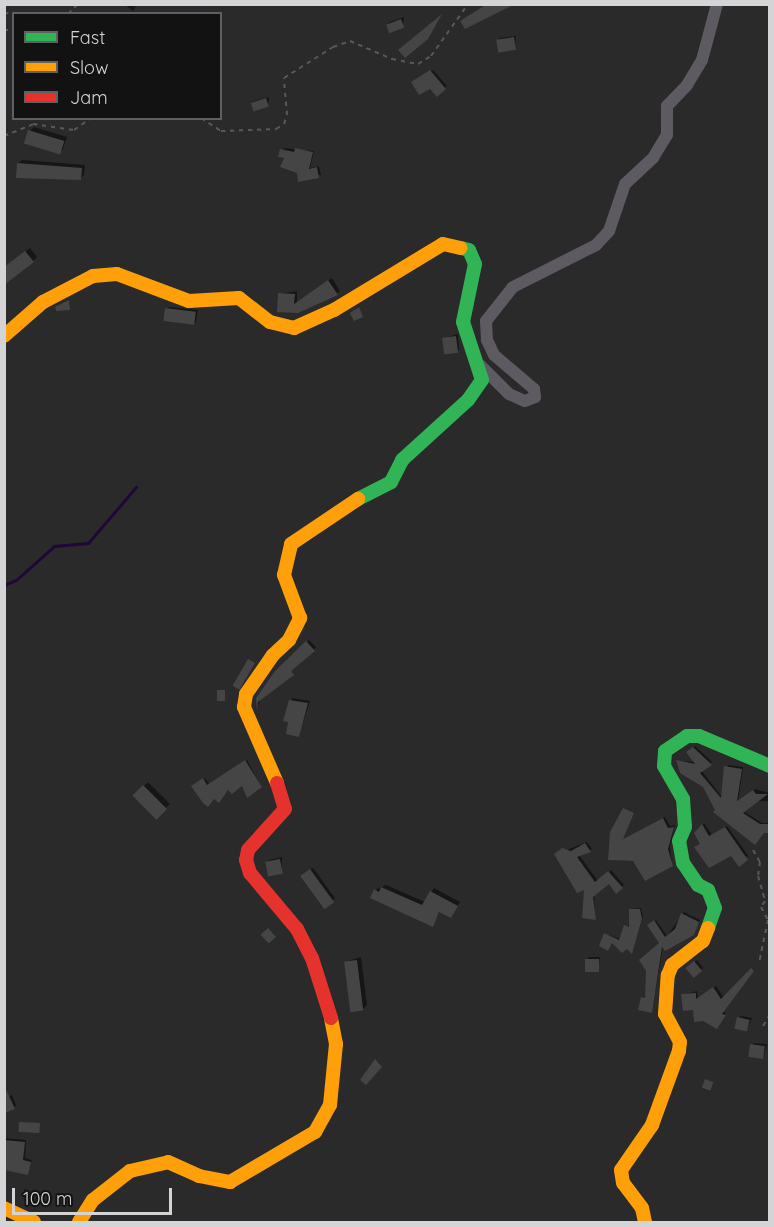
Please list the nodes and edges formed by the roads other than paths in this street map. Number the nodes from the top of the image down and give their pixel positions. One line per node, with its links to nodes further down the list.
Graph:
1 (717, 4): 3 (street)
2 (4, 336): 3 (street)
3 (480, 365): 7 (street)
4 (770, 766): 8 (street)
5 (4, 1208): 6 (street)
6 (34, 1222)
7 (79, 1222)
8 (645, 1222)

